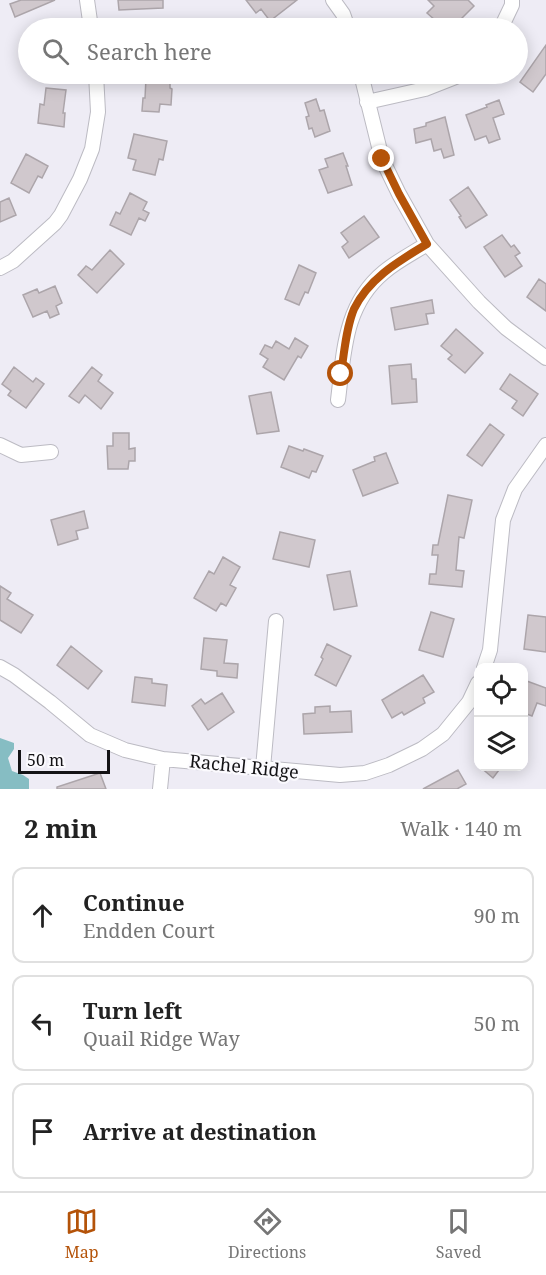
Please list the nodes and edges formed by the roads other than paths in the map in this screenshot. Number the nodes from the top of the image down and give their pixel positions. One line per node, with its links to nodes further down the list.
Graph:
1 (87, 0): 4 (street)
2 (333, 0): 5 (street)
3 (512, 0): 6 (street)
4 (90, 18)
5 (344, 18)
6 (506, 18)
7 (97, 84): 12 (street)
8 (363, 84): 10 (street)
9 (438, 84): 10 (street)
10 (367, 102): 11 (street)
11 (427, 244): 13 (street); 14 (street)
12 (0, 268)
13 (546, 358)
14 (338, 399)
15 (0, 445): 17 (street)
16 (546, 445): 19 (street)
17 (51, 452)
18 (276, 621): 23 (street)
19 (486, 663)
20 (0, 667): 22 (street, Rachel Ridge)
21 (474, 691): 23 (street, Rachel Ridge)
22 (163, 759): 23 (street, Rachel Ridge); 24 (street)
23 (263, 768)
24 (160, 789)

